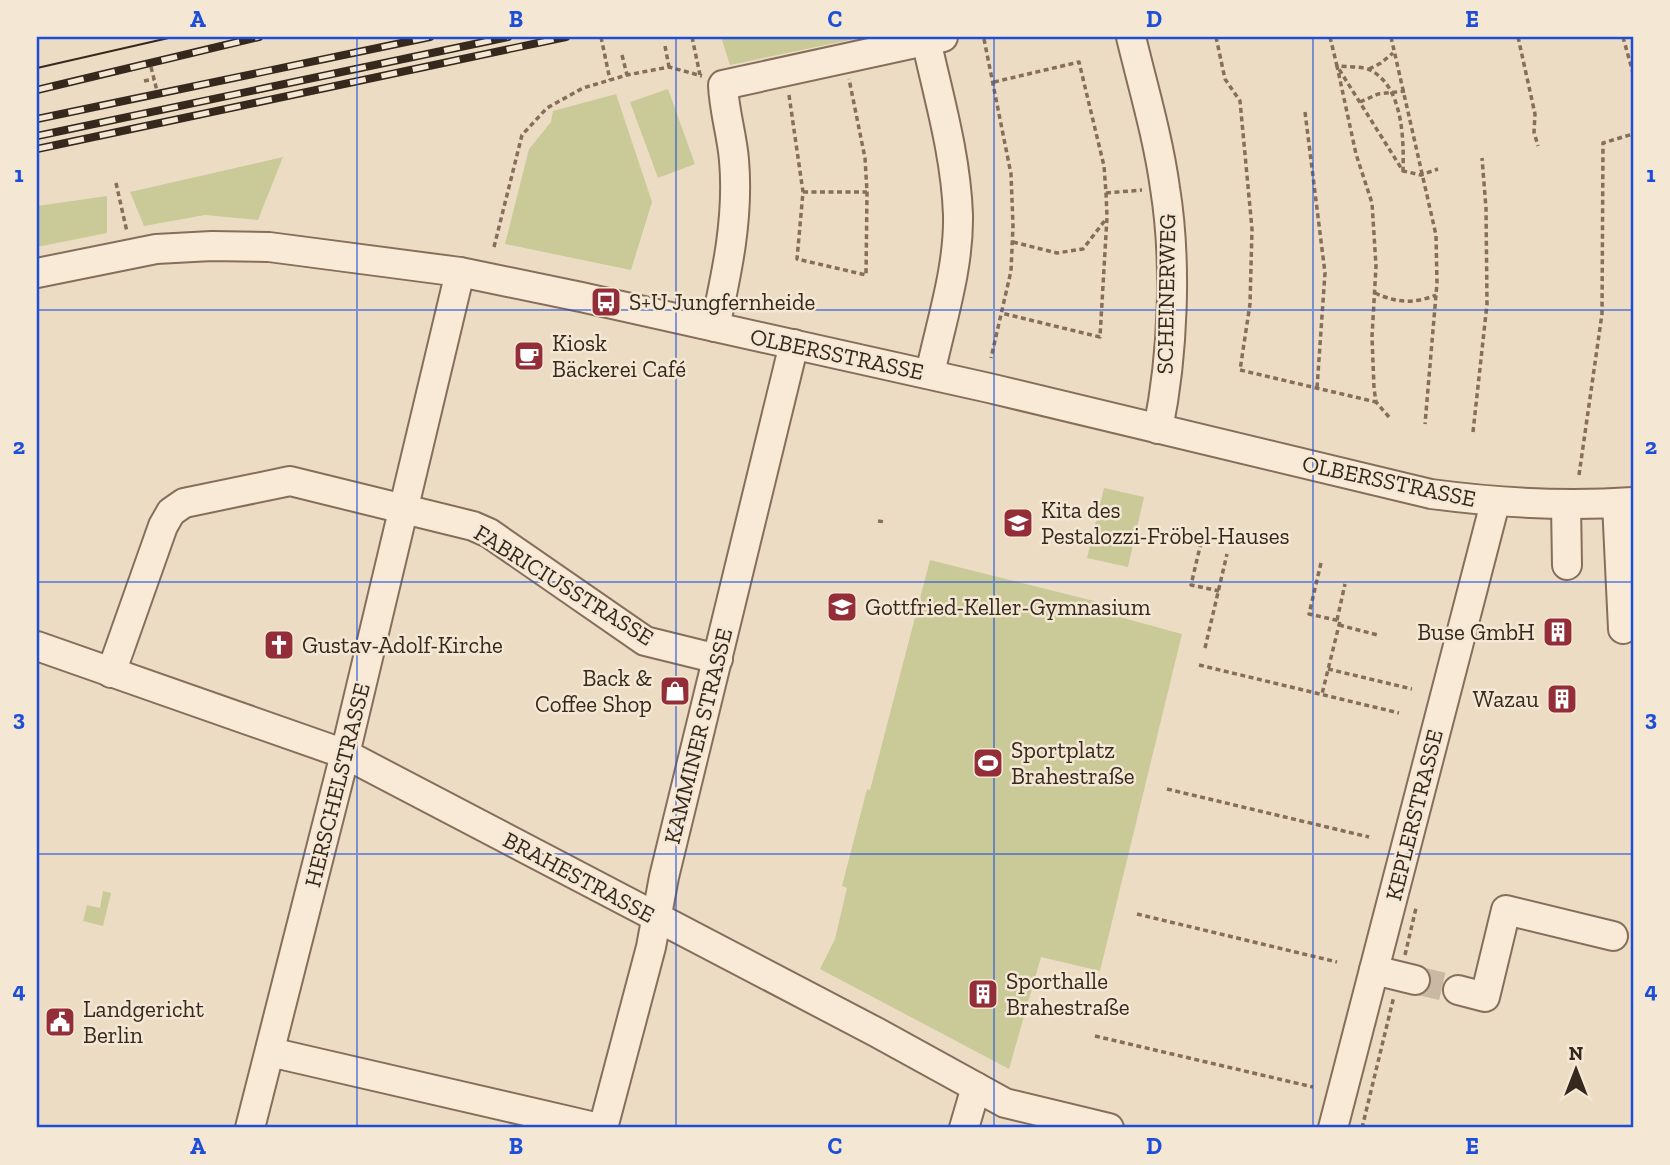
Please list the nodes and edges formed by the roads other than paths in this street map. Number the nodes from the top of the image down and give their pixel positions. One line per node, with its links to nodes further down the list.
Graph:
1 (1131, 37): 8 (street, SCHEINERWEG)
2 (935, 38): 5 (street); 7 (street)
3 (460, 272): 4 (street, OLBERSSTRASSE); 5 (street, OLBERSSTRASSE); 12 (street, HERSCHELSTRASSE)
4 (37, 274)
5 (715, 327): 6 (street, OLBERSSTRASSE)
6 (794, 344): 7 (street, OLBERSSTRASSE); 16 (street, KAMMINER STRASSE)
7 (930, 374): 8 (street, OLBERSSTRASSE)
8 (1158, 429): 9 (street, OLBERSSTRASSE)
9 (1495, 503): 11 (street, OLBERSSTRASSE); 21 (street, KEPLERSTRASSE)
10 (1625, 503): 11 (street, OLBERSSTRASSE); 14 (street)
11 (1566, 505): 13 (street)
12 (403, 508): 16 (street, FABRICIUSSTRASSE); 17 (street, FABRICIUSSTRASSE); 18 (street, HERSCHELSTRASSE)
13 (1567, 565)
14 (1623, 629)
15 (37, 646): 17 (street, BRAHESTRASSE)
16 (718, 660): 19 (street, KAMMINER STRASSE)
17 (111, 673): 18 (street, BRAHESTRASSE)
18 (345, 754): 19 (street, BRAHESTRASSE); 24 (street, HERSCHELSTRASSE)
19 (657, 918): 25 (street, BRAHESTRASSE); 27 (street, KAMMINER STRASSE)
20 (1613, 936): 23 (street)
21 (1374, 970): 22 (street); 30 (street, KEPLERSTRASSE)
22 (1415, 980)
23 (1458, 990)
24 (270, 1052): 26 (street, HERSCHELSTRASSE); 27 (street, KAMMINER STRASSE)
25 (976, 1087): 28 (street); 29 (street, BRAHESTRASSE)
26 (250, 1128)
27 (601, 1128)
28 (964, 1128)
29 (1110, 1128)
30 (1333, 1128)

